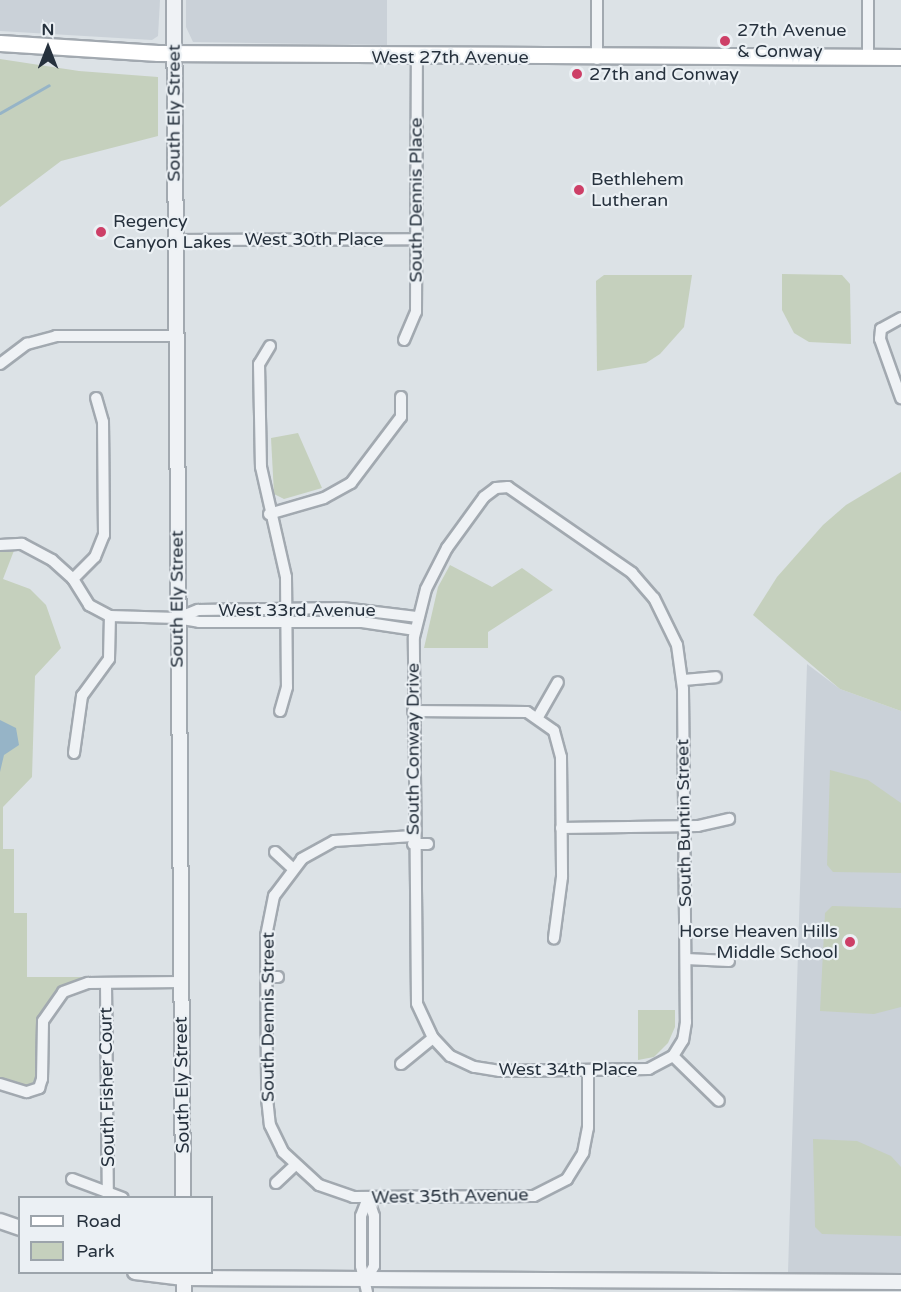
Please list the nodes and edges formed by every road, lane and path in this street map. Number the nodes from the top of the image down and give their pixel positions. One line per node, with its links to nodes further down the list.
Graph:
1 (174, 0): 5 (street, South Ely Street)
2 (597, 0): 9 (street)
3 (868, 0): 8 (street)
4 (0, 43): 5 (main road, West 27th Avenue)
5 (174, 53): 6 (main road, West 27th Avenue); 11 (street, South Ely Street)
6 (417, 57): 9 (main road, West 27th Avenue); 10 (street, South Dennis Place)
7 (901, 57): 8 (main road, West 27th Avenue)
8 (868, 58): 9 (main road, West 27th Avenue)
9 (597, 59)
10 (417, 238): 11 (street, West 30th Place); 14 (street, South Dennis Place)
11 (175, 240): 13 (street, South Ely Street)
12 (901, 318): 19 (street)
13 (176, 336): 16 (street); 27 (street, South Ely Street)
14 (404, 340)
15 (270, 346): 21 (street)
16 (0, 364)
17 (401, 397): 21 (street)
18 (96, 398): 23 (street)
19 (901, 398)
20 (502, 486): 26 (street, South Conway Drive); 31 (street, South Buntin Street)
21 (270, 514): 24 (street)
22 (2, 541): 23 (street)
23 (73, 579): 25 (street)
24 (287, 609): 26 (street, West 33rd Avenue); 27 (street, West 33rd Avenue); 28 (street)
25 (110, 616): 27 (street, West 33rd Avenue); 36 (street)
26 (418, 617): 29 (street, South Conway Drive)
27 (177, 618): 28 (street, West 33rd Avenue); 49 (street, South Ely Street)
28 (287, 622): 29 (street, West 33rd Avenue); 33 (street)
29 (415, 630): 34 (street, South Conway Drive)
30 (716, 677): 31 (street)
31 (683, 680): 38 (street, South Buntin Street)
32 (558, 682): 35 (street)
33 (280, 711)
34 (412, 711): 35 (street); 40 (street, South Conway Drive)
35 (538, 717): 39 (street)
36 (74, 753)
37 (729, 819): 38 (street)
38 (684, 827): 39 (street); 45 (street, South Buntin Street)
39 (561, 828): 44 (street)
40 (413, 840): 41 (street); 43 (street); 51 (street, South Conway Drive)
41 (428, 844)
42 (274, 852): 43 (street)
43 (292, 868): 47 (street, South Dennis Street)
44 (554, 938)
45 (686, 959): 46 (street); 52 (street, South Buntin Street)
46 (729, 961)
47 (266, 977): 48 (street); 57 (street, South Dennis Street)
48 (278, 977)
49 (181, 982): 50 (street); 62 (street, South Ely Street)
50 (106, 983): 55 (street); 60 (street, South Fisher Court)
51 (433, 1038): 53 (street); 54 (street, West 34th Place)
52 (673, 1056): 54 (street, West 34th Place); 56 (street)
53 (401, 1064)
54 (588, 1070): 63 (street, West 35th Avenue)
55 (1, 1088)
56 (719, 1101)
57 (294, 1166): 59 (street); 63 (street, West 35th Avenue)
58 (72, 1179): 60 (street, South Fisher Court)
59 (276, 1183)
60 (108, 1192): 61 (street, South Fisher Court)
61 (120, 1196)
62 (183, 1196)
63 (368, 1198): 69 (street)
64 (0, 1221): 65 (street)
65 (18, 1227)
66 (146, 1274): 67 (street)
67 (184, 1281): 69 (street)
68 (901, 1282): 69 (street)
69 (367, 1285)

